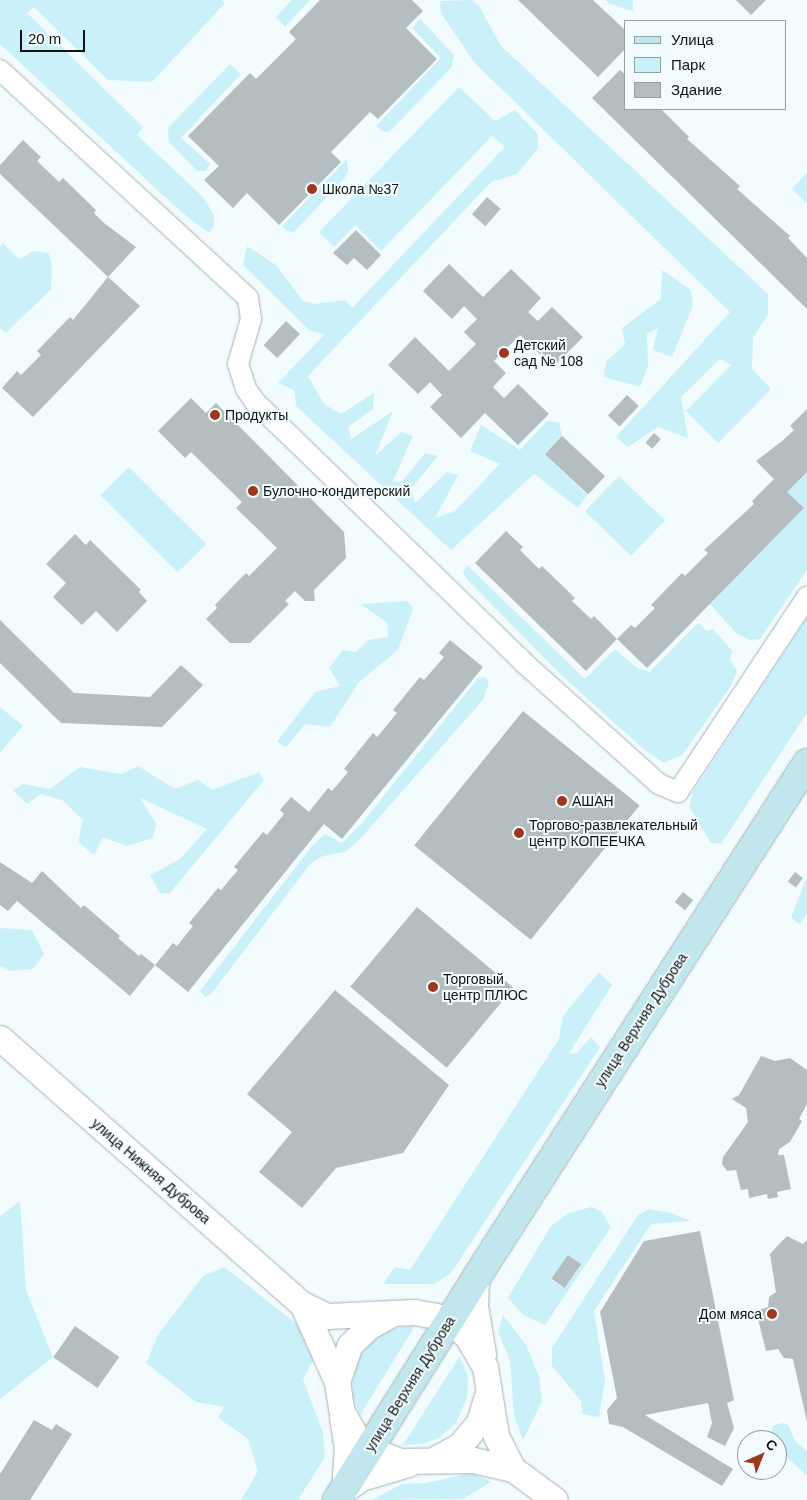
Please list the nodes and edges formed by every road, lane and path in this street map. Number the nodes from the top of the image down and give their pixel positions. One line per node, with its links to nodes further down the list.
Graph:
1 (0, 70): 2 (street)
2 (807, 597)
3 (807, 762): 5 (main road, улица Верхняя Дуброва)
4 (0, 1038): 6 (street, улица Нижняя Дуброва)
5 (476, 1278): 7 (street, улица Верхняя Дуброва); 8 (main road, улица Верхняя Дуброва); 9 (street, улица Верхняя Дуброва)
6 (302, 1304): 7 (street, улица Нижняя Дуброва); 10 (street, улица Нижняя Дуброва)
7 (402, 1314): 8 (street, улица Нижняя Дуброва); 10 (street, улица Верхняя Дуброва)
8 (449, 1321): 9 (street, улица Нижняя Дуброва); 12 (main road, улица Верхняя Дуброва)
9 (486, 1377): 13 (street, улица Верхняя Дуброва); 14 (street, улица Нижняя Дуброва)
10 (337, 1382): 11 (street, улица Нижняя Дуброва)
11 (342, 1412): 12 (street, улица Нижняя Дуброва); 15 (street, улица Верхняя Дуброва)
12 (370, 1449): 13 (street, улица Нижняя Дуброва); 15 (main road, улица Верхняя Дуброва)
13 (427, 1460): 14 (street, улица Нижняя Дуброва); 15 (street, улица Верхняя Дуброва)
14 (513, 1469): 16 (street, улица Нижняя Дуброва)
15 (341, 1495)
16 (554, 1500)

